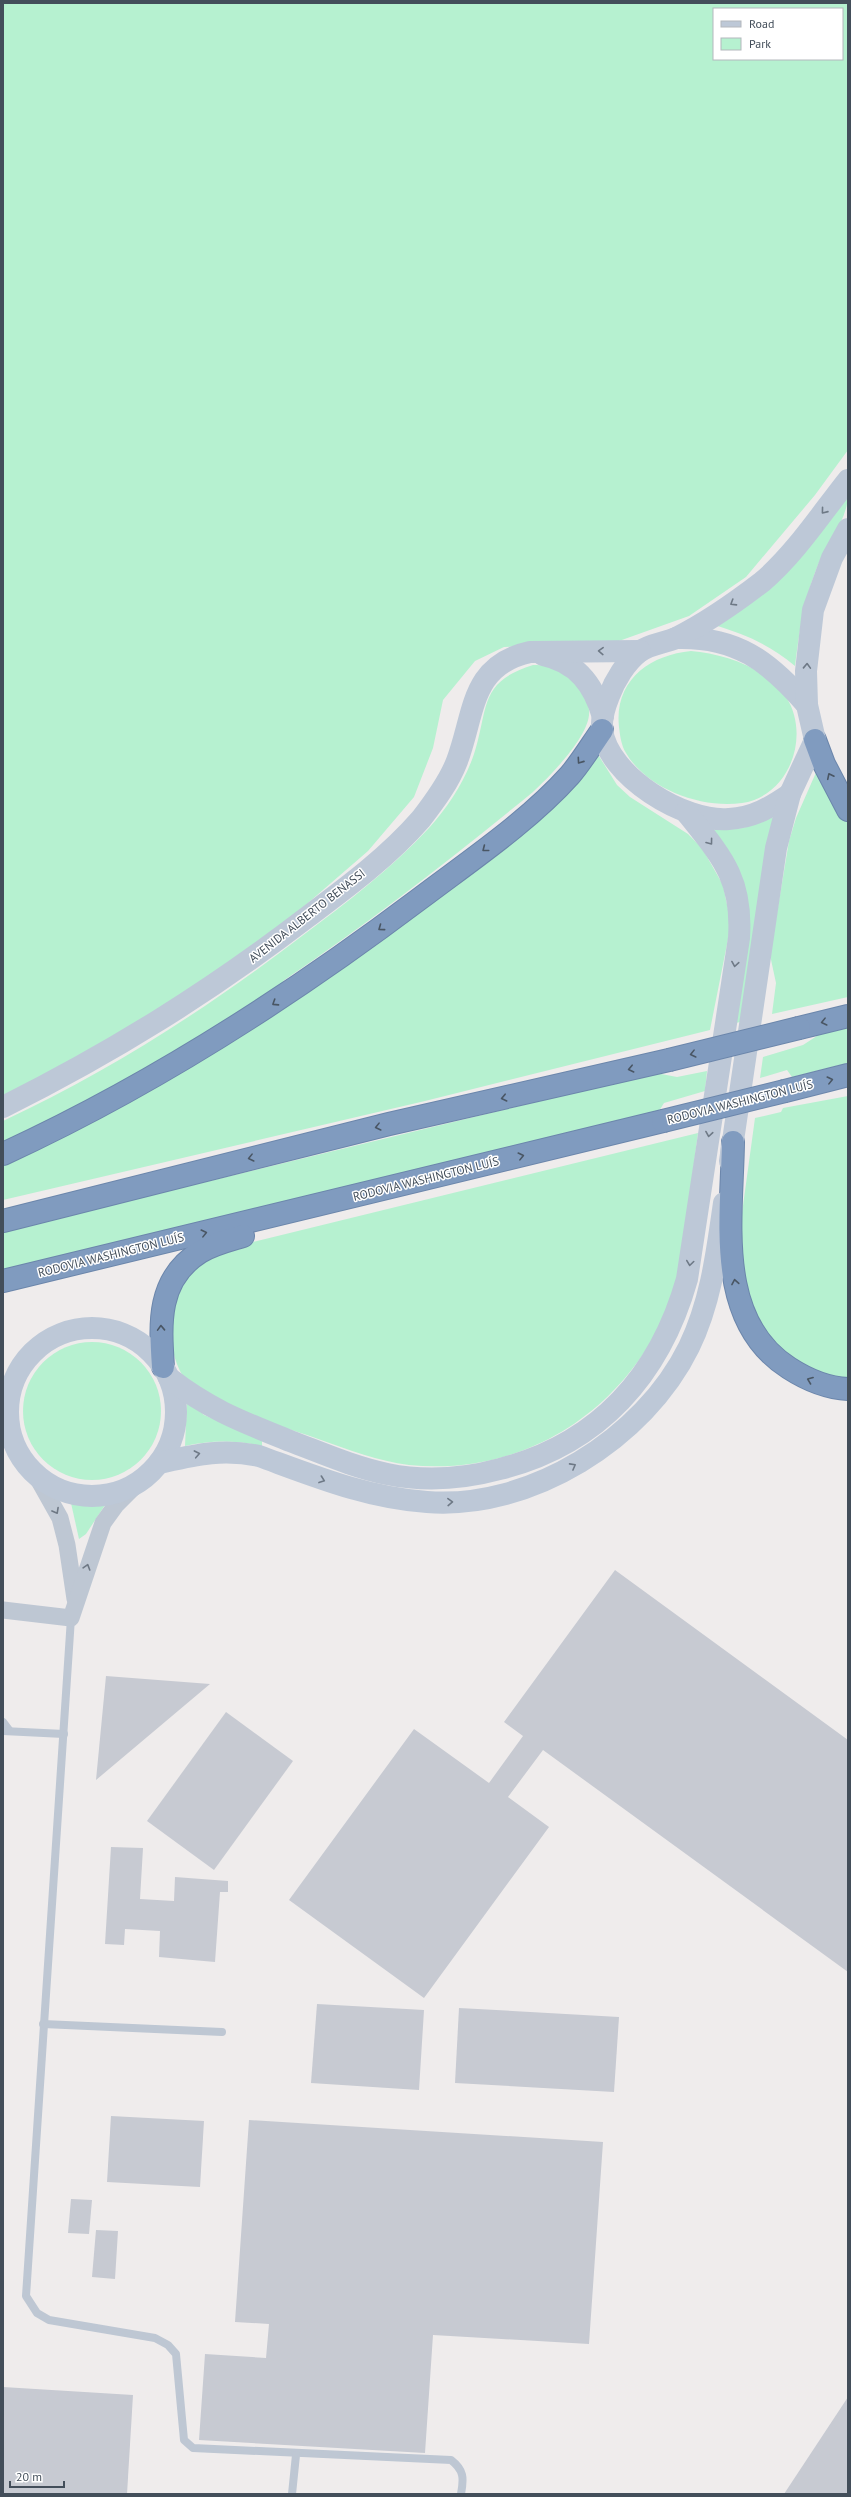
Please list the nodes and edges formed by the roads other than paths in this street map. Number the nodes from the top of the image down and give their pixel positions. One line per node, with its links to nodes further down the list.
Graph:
1 (848, 480): 3 (main road, one-way to 3)
2 (848, 529): 6 (main road, one-way to 2)
3 (676, 638): 4 (main road); 6 (main road)
4 (640, 651): 5 (main road, AVENIDA ALBERTO BENASSI, one-way to 5); 7 (main road)
5 (530, 652): 7 (main road, AVENIDA ALBERTO BENASSI); 14 (main road, AVENIDA ALBERTO BENASSI)
6 (807, 705): 8 (main road)
7 (603, 723): 11 (main road, AVENIDA ALBERTO BENASSI); 16 (highway, one-way to 16)
8 (815, 740): 9 (main road); 10 (highway, one-way to 8)
9 (790, 794): 11 (main road); 15 (main road)
10 (848, 810)
11 (686, 812): 21 (main road, one-way to 21)
12 (848, 1016): 18 (highway, one-way to 18, bridge)
13 (848, 1075): 17 (highway, RODOVIA WASHINGTON LUÍS, one-way to 13, bridge)
14 (3, 1107)
15 (733, 1142): 22 (highway, one-way to 15); 26 (main road, one-way to 15)
16 (3, 1154)
17 (379, 1190): 19 (highway, RODOVIA WASHINGTON LUÍS, one-way to 17); 21 (highway, one-way to 17)
18 (3, 1220)
19 (3, 1282)
20 (12, 1371): 21 (main road); 23 (main road)
21 (166, 1373): 26 (main road)
22 (848, 1389)
23 (5, 1420): 25 (main road)
24 (3, 1440): 25 (main road)
25 (20, 1457): 27 (main road)
26 (159, 1463): 28 (main road)
27 (37, 1477): 28 (main road); 30 (street, one-way to 30)
28 (139, 1482): 30 (street, one-way to 28)
29 (3, 1610): 30 (street)
30 (73, 1611): 33 (lane)
31 (3, 1722): 32 (lane)
32 (6, 1731): 33 (lane)
33 (64, 1734): 34 (lane)
34 (43, 2024): 35 (lane); 36 (lane)
35 (222, 2032)
36 (296, 2455): 37 (lane); 38 (lane)
37 (292, 2494)
38 (461, 2494)

